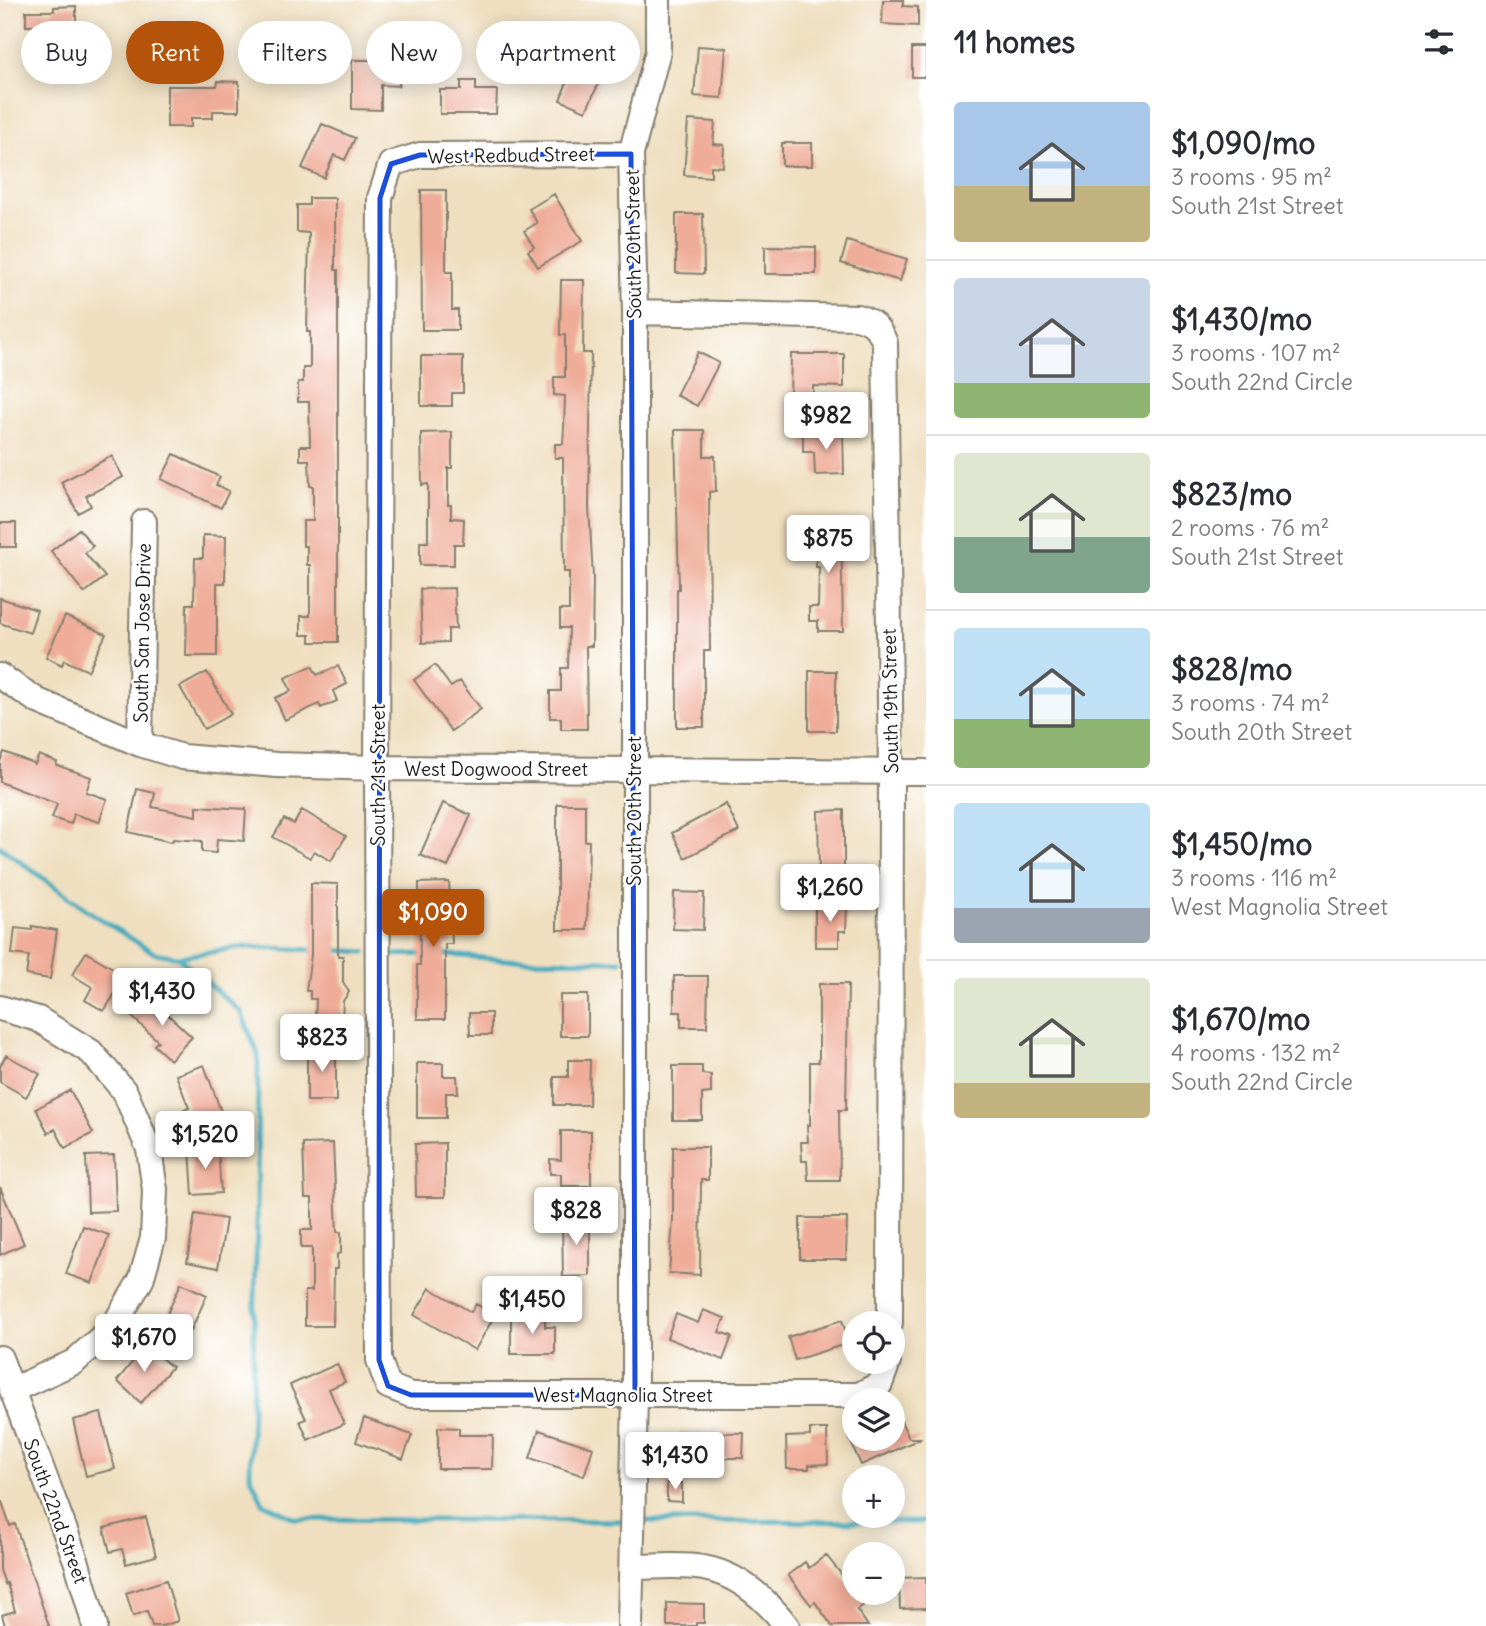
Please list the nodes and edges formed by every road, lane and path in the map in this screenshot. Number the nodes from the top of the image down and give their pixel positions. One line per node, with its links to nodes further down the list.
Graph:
1 (658, 0): 2 (street, South 20th Street)
2 (631, 154): 3 (street, West Redbud Street); 4 (street, South 20th Street)
3 (391, 164): 8 (street, South 21st Street)
4 (635, 312): 9 (street, South 20th Street); 10 (street, South 19th Street)
5 (144, 522): 7 (street, South San Jose Drive)
6 (0, 676): 7 (street, West Dogwood Street)
7 (140, 744): 8 (street, West Dogwood Street)
8 (377, 768): 9 (street, West Dogwood Street); 16 (street, South 21st Street)
9 (634, 770): 10 (street, West Dogwood Street); 18 (street, South 20th Street)
10 (891, 772): 11 (street, West Dogwood Street); 13 (street, South 19th Street)
11 (926, 772)
12 (0, 1009): 17 (street)
13 (890, 1311)
14 (0, 1359): 17 (street, South 22nd Street)
15 (884, 1374): 18 (street, West Magnolia Street)
16 (388, 1386): 18 (street, West Magnolia Street)
17 (12, 1390): 20 (street, South 22nd Street)
18 (635, 1395): 19 (street, South 20th Street)
19 (632, 1567): 21 (street, South 20th Street); 22 (street)
20 (95, 1626)
21 (630, 1626)
22 (788, 1626)

